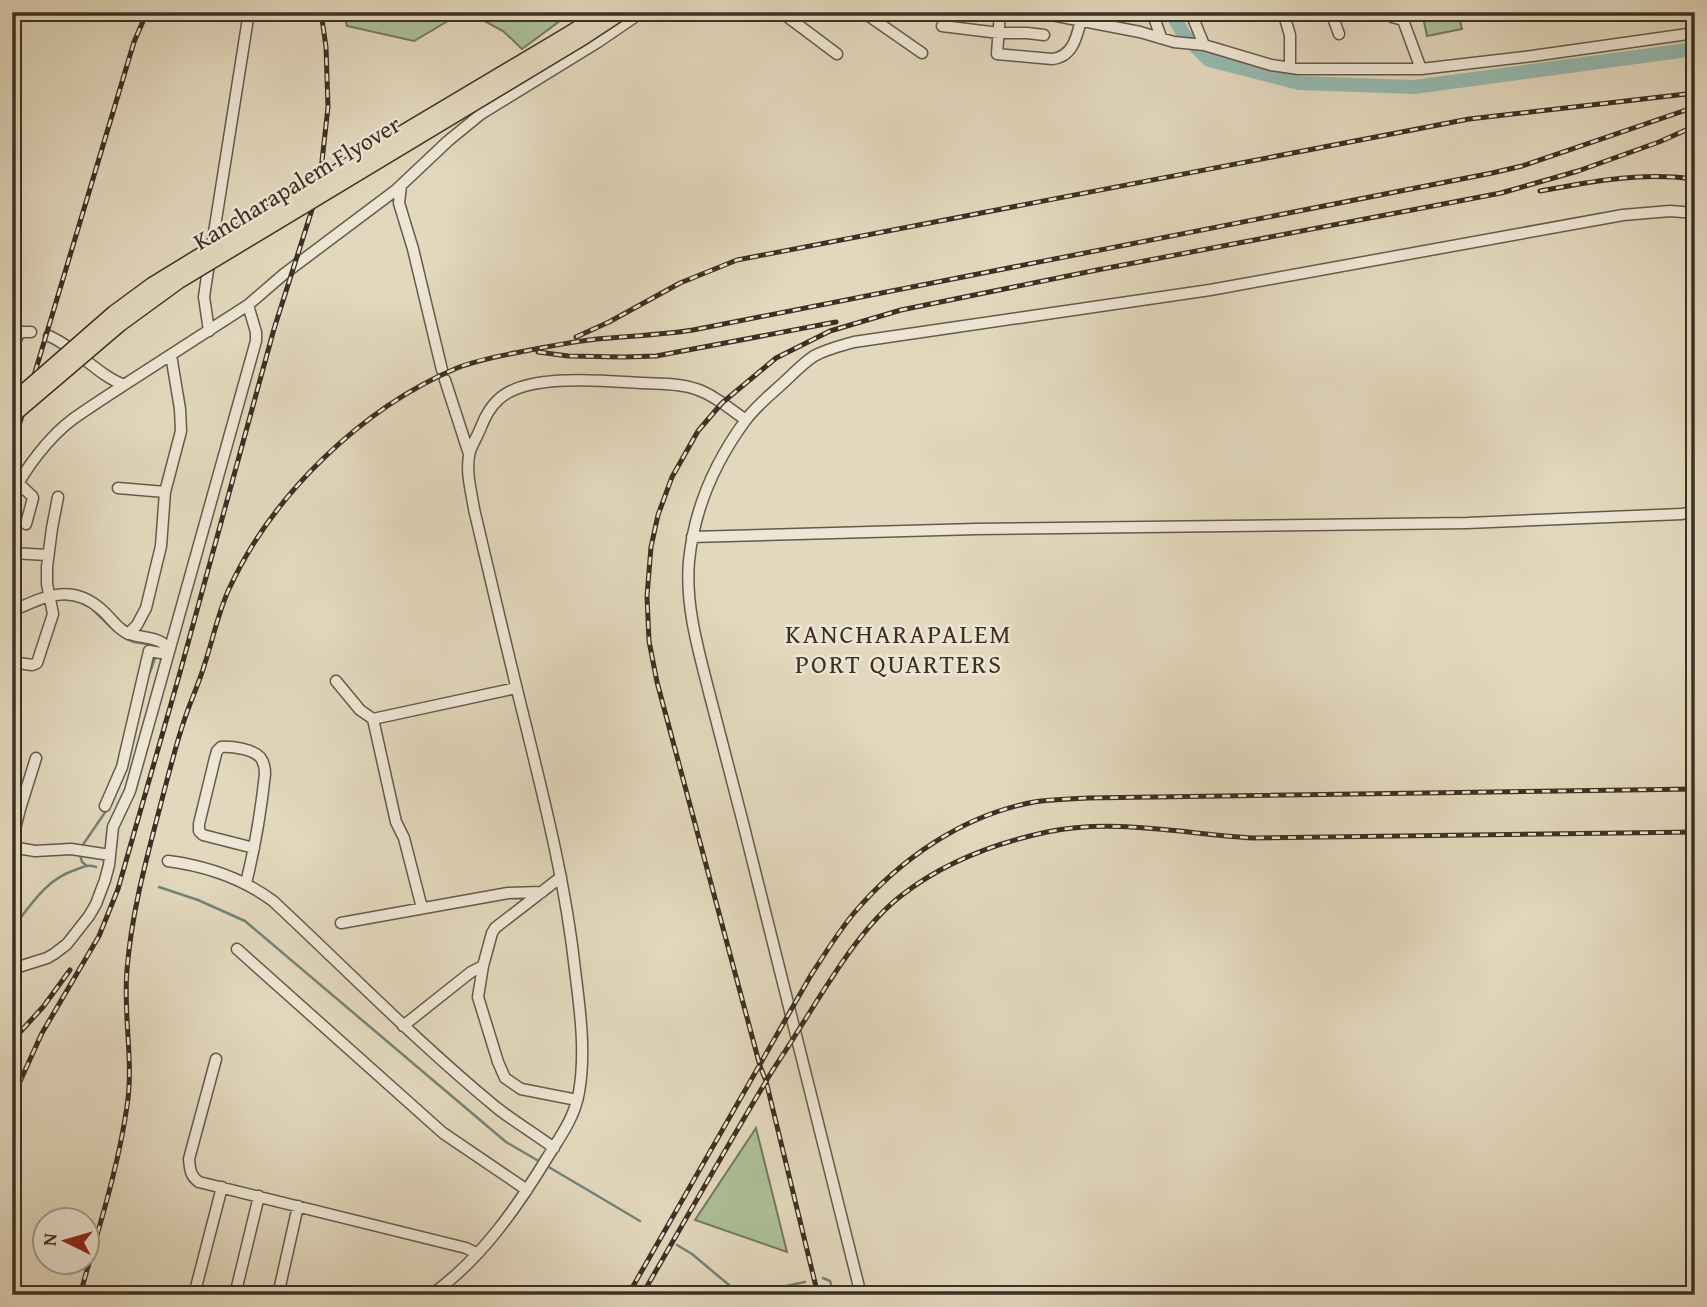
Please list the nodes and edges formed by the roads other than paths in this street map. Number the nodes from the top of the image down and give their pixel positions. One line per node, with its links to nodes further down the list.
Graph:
1 (27, 12): 18 (street)
2 (249, 12): 37 (street)
3 (602, 12): 43 (main road, Kancharapalem Flyover, bridge)
4 (622, 12): 44 (main road, Kancharapalem Flyover, bridge)
5 (642, 12): 32 (street)
6 (781, 12): 29 (street)
7 (863, 12): 28 (street)
8 (1000, 12): 21 (street)
9 (1030, 12): 22 (street)
10 (1036, 12): 19 (street)
11 (1101, 12): 19 (street)
12 (1152, 12): 26 (street)
13 (1191, 12): 27 (street)
14 (1283, 12): 30 (street)
15 (1331, 12): 24 (street)
16 (1390, 12): 17 (street)
17 (1401, 16): 31 (street)
18 (12, 20)
19 (1082, 20): 21 (street); 26 (street)
20 (942, 26): 21 (street)
21 (999, 33): 22 (street)
22 (1027, 33): 25 (street)
23 (1695, 33): 31 (street)
24 (1339, 34)
25 (1045, 35)
26 (1161, 37): 27 (street)
27 (1201, 45): 30 (street)
28 (922, 53)
29 (837, 54)
30 (1290, 68): 31 (street)
31 (1421, 69)
32 (401, 185): 33 (street); 34 (street)
33 (386, 197): 34 (street); 36 (street)
34 (399, 204): 46 (street)
35 (1695, 213): 45 (street)
36 (248, 305): 37 (street); 60 (street)
37 (209, 331): 41 (street)
38 (32, 332): 40 (street)
39 (49, 336): 42 (street)
40 (12, 346)
41 (171, 355): 42 (street); 49 (street)
42 (124, 385): 47 (street)
43 (12, 402)
44 (12, 416)
45 (746, 420): 46 (street); 54 (street)
46 (469, 454): 63 (street)
47 (18, 483): 50 (street); 53 (street)
48 (118, 488): 49 (street)
49 (165, 492): 59 (street)
50 (12, 496)
51 (58, 497): 56 (street)
52 (1695, 511): 54 (street)
53 (26, 524)
54 (692, 537): 93 (street)
55 (12, 553): 56 (street)
56 (47, 555): 57 (street)
57 (50, 597): 58 (street); 59 (street); 61 (street)
58 (12, 611)
59 (128, 634): 60 (street)
60 (165, 651): 66 (street); 70 (street)
61 (12, 662)
62 (336, 681): 64 (street)
63 (516, 688): 64 (street); 72 (street)
64 (373, 719): 75 (street)
65 (36, 758): 67 (street)
66 (105, 806)
67 (12, 841)
68 (12, 847): 70 (street)
69 (254, 848): 69 (street); 73 (street)
70 (110, 860): 79 (street)
71 (168, 861): 73 (street)
72 (561, 877): 74 (street); 82 (street)
73 (246, 883): 80 (street)
74 (541, 892): 75 (street); 78 (street)
75 (422, 908): 76 (street)
76 (341, 923)
77 (237, 949): 85 (street)
78 (483, 966): 80 (street); 82 (street)
79 (12, 969)
80 (403, 1026): 83 (street)
81 (216, 1059): 84 (street)
82 (577, 1100): 83 (street)
83 (552, 1151): 85 (street)
84 (222, 1187): 86 (street); 89 (street)
85 (527, 1190): 88 (street)
86 (259, 1196): 87 (street); 90 (street)
87 (298, 1206): 88 (street); 91 (street)
88 (477, 1253): 92 (street)
89 (194, 1295)
90 (235, 1295)
91 (278, 1295)
92 (431, 1295)
93 (861, 1295)

